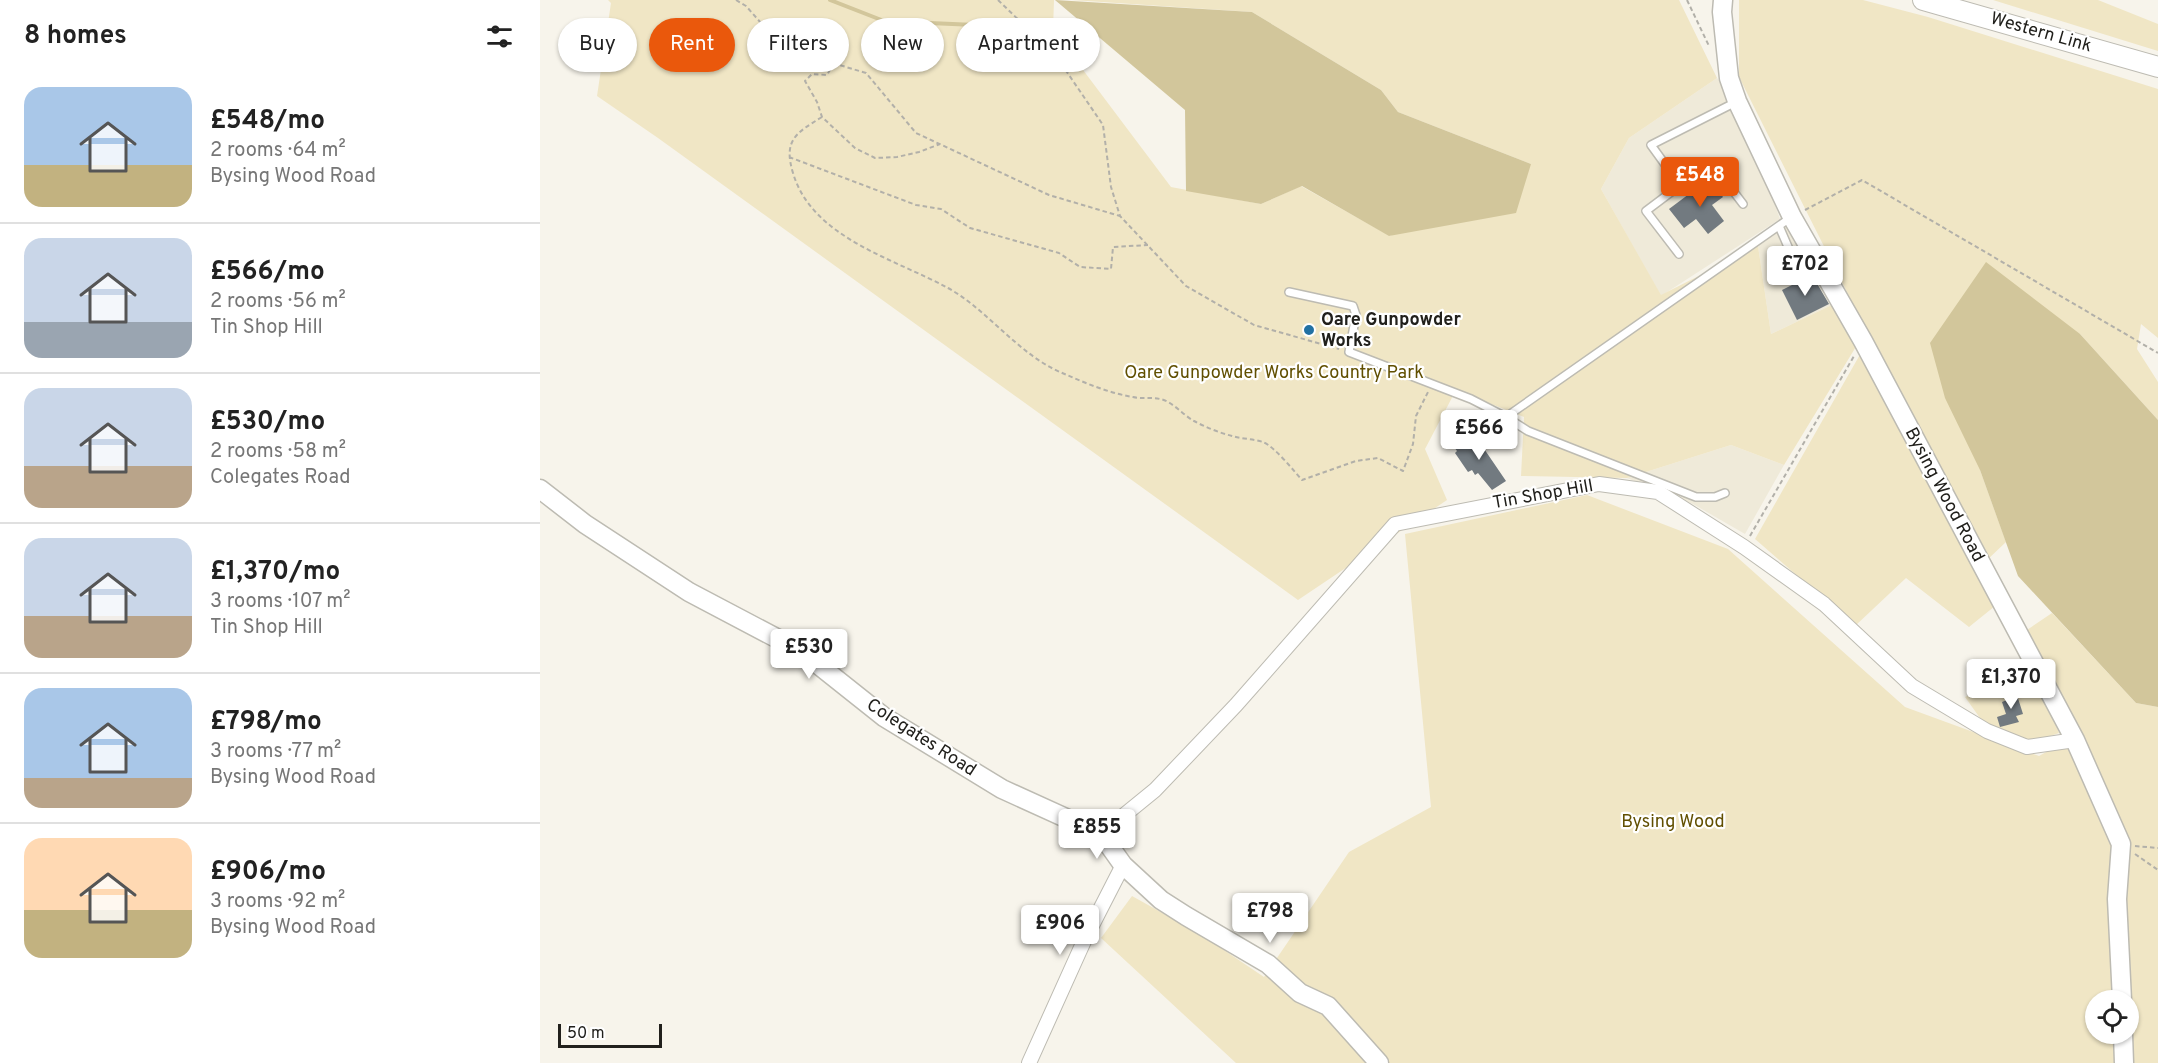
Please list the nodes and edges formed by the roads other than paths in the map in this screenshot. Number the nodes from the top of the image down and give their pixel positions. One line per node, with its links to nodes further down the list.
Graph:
1 (1723, 0): 4 (street, Bysing Wood Road)
2 (1923, 0): 3 (main road, Western Link)
3 (2158, 67)
4 (1737, 101): 5 (lane); 7 (street, Bysing Wood Road)
5 (1680, 185): 6 (lane); 8 (lane)
6 (1743, 204)
7 (1785, 221): 9 (lane); 11 (lane); 14 (street, Bysing Wood Road)
8 (1679, 254)
9 (1798, 270)
10 (1289, 292): 11 (lane)
11 (1506, 417): 13 (lane)
12 (540, 489): 15 (street, Colegates Road)
13 (1725, 493)
14 (2075, 740): 15 (street, Tin Shop Hill); 17 (street, Bysing Wood Road)
15 (1101, 834): 16 (street)
16 (1123, 865): 19 (street); 20 (street)
17 (2122, 990)
18 (2123, 1044): 21 (street)
19 (1029, 1063)
20 (1379, 1063)
21 (2124, 1063)

